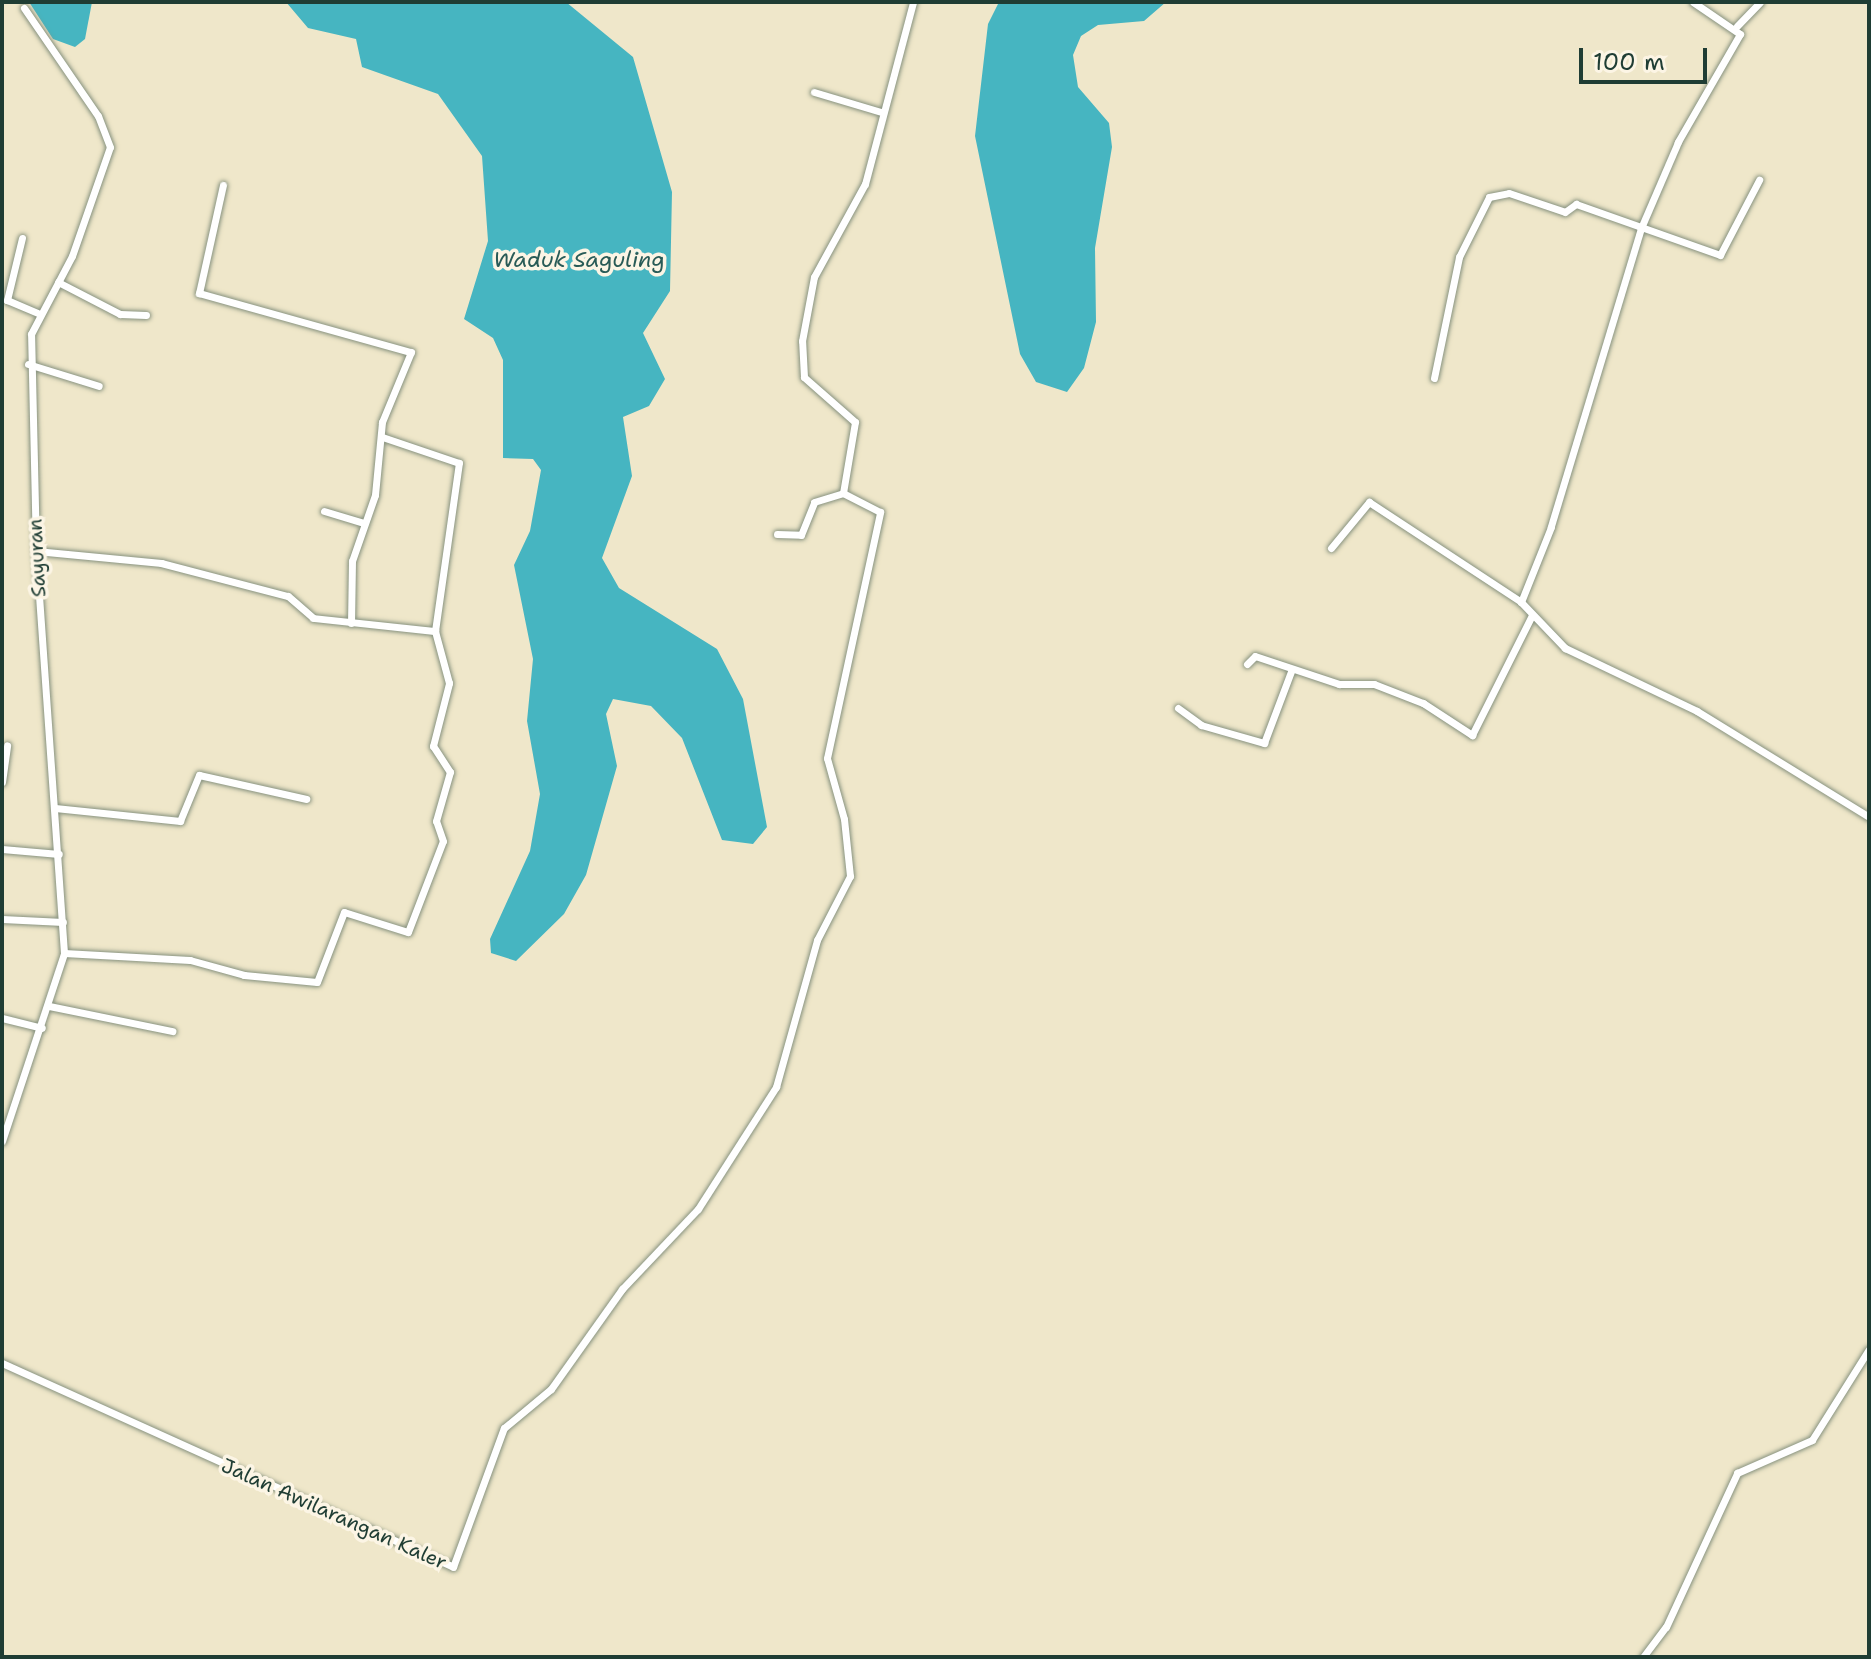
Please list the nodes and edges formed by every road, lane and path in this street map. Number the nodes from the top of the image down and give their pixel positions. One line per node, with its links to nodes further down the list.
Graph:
1 (913, 2): 9 (street)
2 (1693, 2): 6 (street)
3 (1715, 2): 6 (street)
4 (1760, 2): 7 (street)
5 (24, 8): 14 (street, Sayuran)
6 (1710, 10): 7 (street)
7 (1737, 26): 12 (street)
8 (814, 92): 9 (street)
9 (881, 112): 21 (street)
10 (1759, 180): 12 (street)
11 (223, 185): 20 (street)
12 (1641, 228): 18 (street); 27 (street)
13 (22, 238): 15 (street)
14 (58, 282): 15 (street, Sayuran); 16 (street)
15 (37, 313): 17 (street, Sayuran)
16 (146, 315)
17 (28, 364): 19 (street); 26 (street, Sayuran)
18 (1434, 378)
19 (99, 386)
20 (382, 437): 23 (street); 30 (street)
21 (843, 493): 24 (street); 50 (street, Jalan Awilarangan Kaler)
22 (324, 511): 23 (street)
23 (364, 523): 29 (street)
24 (777, 534)
25 (1331, 548): 27 (street)
26 (36, 551): 29 (street); 37 (street, Sayuran)
27 (1521, 602): 28 (street)
28 (1532, 615): 32 (street); 38 (street)
29 (351, 623): 30 (street)
30 (435, 631): 43 (street)
31 (1247, 664): 32 (street)
32 (1292, 669): 33 (street)
33 (1178, 708)
34 (7, 745): 35 (street)
35 (2, 782)
36 (306, 799): 37 (street)
37 (55, 808): 40 (street, Sayuran)
38 (1869, 817)
39 (2, 849): 40 (street)
40 (59, 854): 42 (street, Sayuran)
41 (2, 919): 42 (street)
42 (63, 922): 43 (street, Sayuran)
43 (64, 953): 44 (street, Sayuran)
44 (49, 1006): 46 (street, Sayuran); 47 (street)
45 (2, 1018): 46 (street)
46 (42, 1028): 48 (street, Sayuran)
47 (172, 1031)
48 (2, 1139)
49 (1869, 1349): 51 (street)
50 (2, 1363)
51 (1643, 1657)

